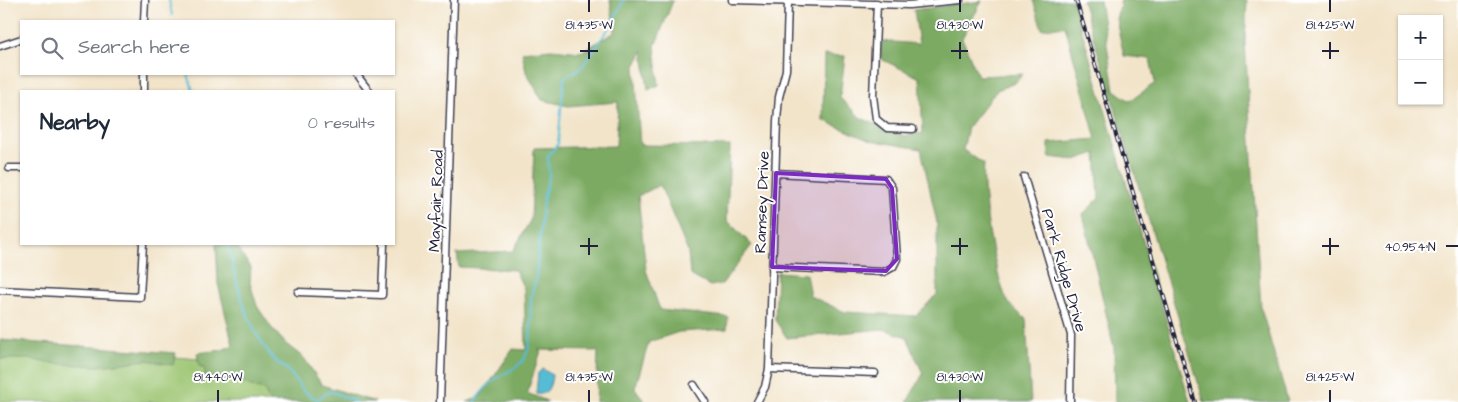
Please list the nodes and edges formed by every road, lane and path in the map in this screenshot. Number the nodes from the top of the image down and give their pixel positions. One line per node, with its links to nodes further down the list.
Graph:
1 (145, 0): 7 (street)
2 (454, 0): 27 (street, Mayfair Road)
3 (732, 0): 5 (street)
4 (960, 0): 6 (street)
5 (788, 2): 6 (street); 17 (street, Ramsey Drive)
6 (876, 3): 14 (street)
7 (144, 20)
8 (20, 38): 9 (street)
9 (0, 46)
10 (144, 75): 12 (street)
11 (357, 75): 13 (street)
12 (144, 90)
13 (368, 90)
14 (913, 129)
15 (10, 168): 16 (street)
16 (20, 168)
17 (776, 173): 21 (street, Ramsey Drive); 21 (street)
18 (1024, 177): 30 (street, Park Ridge Drive)
19 (143, 245): 22 (street)
20 (384, 245): 23 (street)
21 (772, 267): 24 (street, Ramsey Drive)
22 (0, 290)
23 (298, 292)
24 (769, 369): 25 (street); 29 (street, Ramsey Drive)
25 (875, 373)
26 (694, 385): 28 (street)
27 (440, 402)
28 (705, 402)
29 (757, 402)
30 (1070, 402)

